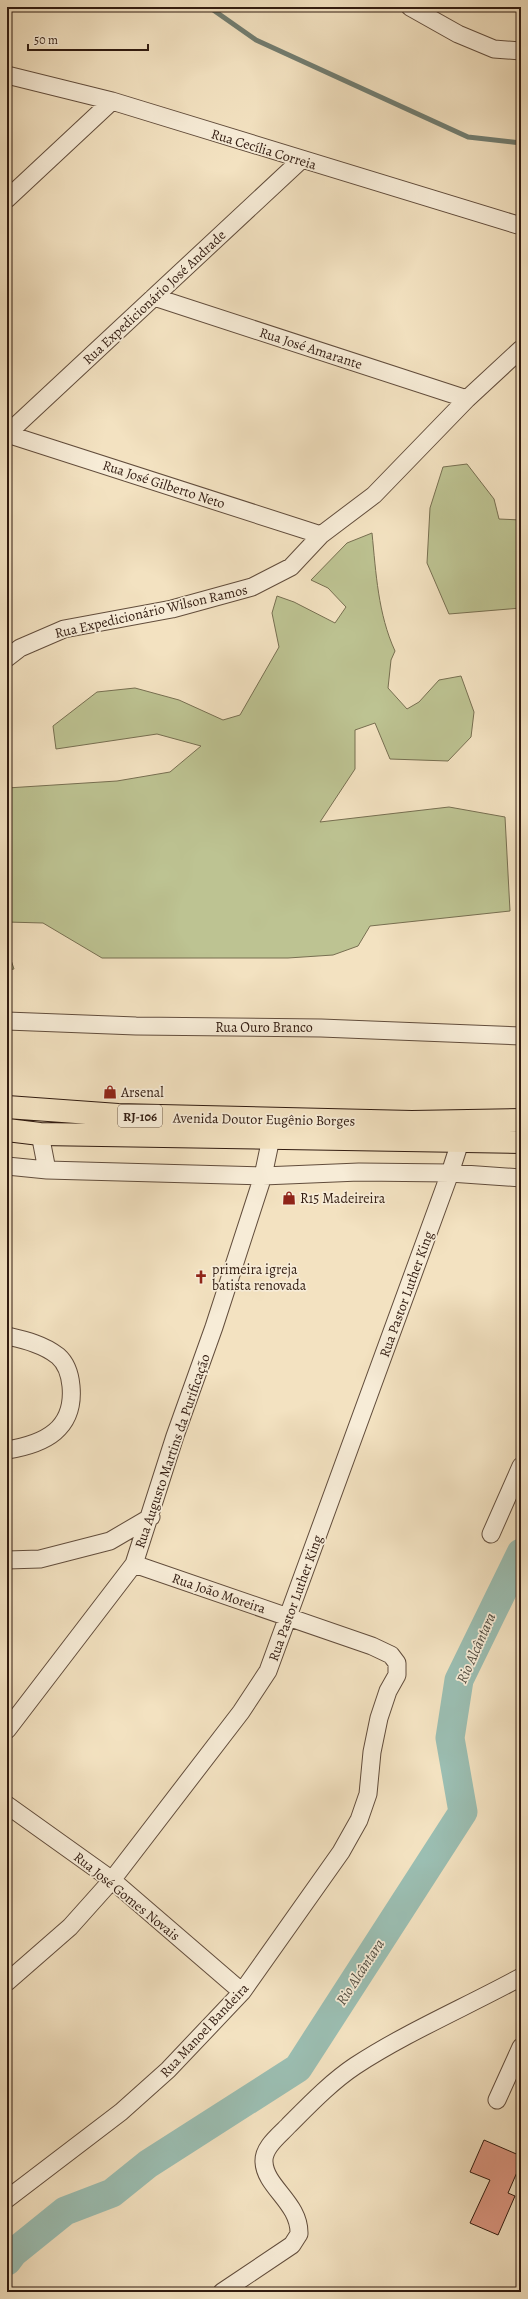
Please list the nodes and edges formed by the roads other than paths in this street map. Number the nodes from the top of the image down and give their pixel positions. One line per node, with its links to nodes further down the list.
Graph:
1 (410, 7): 2 (street)
2 (521, 51)
3 (7, 75): 4 (street, Rua Cecília Correia)
4 (112, 101): 5 (street, Rua Cecília Correia); 6 (street)
5 (301, 160): 7 (street, Rua Cecília Correia); 8 (street, Rua Expedicionário José Andrade)
6 (7, 199)
7 (521, 226)
8 (154, 297): 10 (street, Rua José Amarante); 11 (street, Rua Expedicionário José Andrade)
9 (521, 349): 10 (street, Rua Expedicionário Wilson Ramos)
10 (468, 399): 12 (street, Rua Expedicionário Wilson Ramos)
11 (7, 434): 12 (street, Rua José Gilberto Neto)
12 (321, 535): 13 (street, Rua Expedicionário Wilson Ramos)
13 (7, 658)
14 (7, 1021): 15 (street, Rua Ouro Branco)
15 (521, 1036)
16 (7, 1107): 17 (highway, Avenida Doutor Eugênio Borges / RJ-106)
17 (521, 1120)
18 (7, 1130): 19 (highway, Avenida Doutor Eugênio Borges / RJ-106)
19 (40, 1134): 20 (highway, Avenida Doutor Eugênio Borges / RJ-106); 24 (street)
20 (271, 1138): 21 (highway, Avenida Doutor Eugênio Borges / RJ-106); 26 (street, Rua Augusto Martins da Purificação)
21 (460, 1142): 22 (highway, Avenida Doutor Eugênio Borges / RJ-106); 25 (street, Rua Pastor Luther King)
22 (521, 1142)
23 (7, 1166): 24 (street)
24 (47, 1170): 26 (street)
25 (450, 1173): 26 (street); 27 (street); 35 (street, Rua Pastor Luther King)
26 (263, 1176): 31 (street, Rua Augusto Martins da Purificação)
27 (521, 1178)
28 (7, 1336): 29 (street)
29 (7, 1450)
30 (521, 1466): 32 (street)
31 (150, 1517): 33 (street); 34 (street, Rua Augusto Martins da Purificação)
32 (491, 1534)
33 (7, 1560)
34 (134, 1564): 35 (street, Rua João Moreira); 37 (street, Rua Augusto Martins da Purificação)
35 (289, 1617): 36 (street, Rua João Moreira); 39 (street, Rua Pastor Luther King)
36 (372, 1646): 42 (street, Rua Manoel Bandeira)
37 (7, 1730)
38 (7, 1805): 39 (street, Rua José Gomes Novais)
39 (112, 1880): 41 (street, Rua Pastor Luther King); 42 (street, Rua José Gomes Novais)
40 (521, 1977): 46 (street)
41 (7, 1982)
42 (242, 1992): 45 (street, Rua Manoel Bandeira)
43 (521, 2047): 44 (street)
44 (497, 2100)
45 (7, 2199)
46 (222, 2292)

